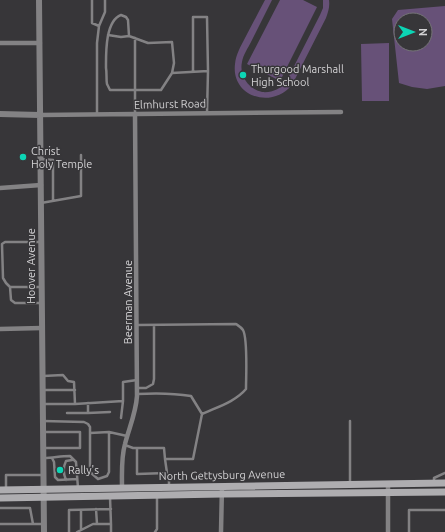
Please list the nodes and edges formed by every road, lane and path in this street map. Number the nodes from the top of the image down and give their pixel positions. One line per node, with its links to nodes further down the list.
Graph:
1 (40, 0): 9 (street, Hoover Avenue)
2 (92, 0): 4 (lane)
3 (105, 0): 4 (lane)
4 (99, 26): 17 (lane)
5 (108, 35): 6 (lane); 6 (lane); 13 (lane)
6 (129, 36): 7 (lane)
7 (135, 38): 12 (lane); 13 (lane)
8 (0, 43): 9 (street)
9 (40, 43): 19 (street, Hoover Avenue)
10 (208, 71): 11 (lane); 11 (lane); 15 (lane)
11 (193, 72): 12 (lane)
12 (172, 73): 13 (lane)
13 (136, 90): 18 (lane)
14 (341, 112): 15 (street, Elmhurst Road)
15 (207, 113): 18 (street, Elmhurst Road)
16 (0, 114): 19 (street, Elmhurst Road)
17 (96, 114): 18 (street, Elmhurst Road); 19 (street, Elmhurst Road)
18 (135, 114): 31 (street, Beerman Avenue)
19 (40, 115): 21 (street, Hoover Avenue)
20 (81, 155): 24 (lane)
21 (41, 159): 22 (street, Hoover Avenue); 24 (lane)
22 (41, 185): 23 (street); 25 (street, Hoover Avenue)
23 (0, 188)
24 (53, 201): 25 (lane)
25 (41, 204): 26 (street, Hoover Avenue)
26 (41, 242): 27 (lane); 28 (street, Hoover Avenue)
27 (1, 256): 29 (lane)
28 (41, 286): 29 (lane); 30 (street, Hoover Avenue)
29 (10, 287): 30 (lane)
30 (41, 304): 33 (street, Hoover Avenue)
31 (137, 325): 32 (lane); 36 (street, Beerman Avenue)
32 (154, 325): 37 (lane); 48 (lane)
33 (42, 328): 34 (street); 35 (street, Hoover Avenue)
34 (0, 329)
35 (42, 376): 38 (street, Hoover Avenue); 39 (lane)
36 (137, 380): 37 (street, Beerman Avenue); 41 (lane)
37 (137, 388): 40 (street, Beerman Avenue)
38 (42, 390): 39 (lane); 43 (street, Hoover Avenue)
39 (75, 390): 44 (lane)
40 (137, 394): 48 (lane); 55 (street, Beerman Avenue)
41 (123, 401): 42 (lane); 49 (lane)
42 (88, 403): 44 (lane); 47 (lane)
43 (43, 404): 44 (lane); 50 (street, Hoover Avenue)
44 (75, 404)
45 (110, 412): 47 (lane)
46 (67, 413): 47 (lane)
47 (88, 413)
48 (202, 414): 61 (lane)
49 (121, 418)
50 (43, 421): 52 (street, Hoover Avenue); 53 (lane)
51 (350, 421): 72 (lane)
52 (43, 432): 57 (street, Hoover Avenue); 57 (lane)
53 (90, 432): 54 (lane); 67 (lane)
54 (109, 432): 55 (lane); 67 (lane)
55 (127, 436): 56 (street, Beerman Avenue)
56 (124, 445): 58 (lane); 78 (street, Beerman Avenue)
57 (43, 448): 59 (street, Hoover Avenue)
58 (137, 448): 61 (lane); 63 (lane)
59 (43, 458): 60 (lane); 65 (street, Hoover Avenue)
60 (52, 458): 62 (lane); 68 (lane)
61 (165, 459): 63 (lane)
62 (73, 460): 66 (lane); 68 (lane)
63 (167, 473): 75 (lane)
64 (445, 473): 71 (lane)
65 (44, 475): 79 (street, Hoover Avenue); 80 (lane)
66 (77, 479): 68 (lane); 76 (lane)
67 (98, 479): 77 (lane)
68 (66, 480)
69 (445, 483): 71 (main road, North Gettysburg Avenue)
70 (388, 484): 71 (main road, North Gettysburg Avenue); 72 (main road, North Gettysburg Avenue); 82 (street)
71 (434, 484)
72 (350, 485): 73 (main road, North Gettysburg Avenue)
73 (222, 486): 75 (main road, North Gettysburg Avenue); 83 (street)
74 (157, 487): 75 (main road, North Gettysburg Avenue); 78 (main road, North Gettysburg Avenue); 84 (lane)
75 (169, 487): 85 (lane)
76 (78, 488): 77 (main road, North Gettysburg Avenue); 79 (main road, North Gettysburg Avenue)
77 (97, 488): 78 (main road, North Gettysburg Avenue)
78 (122, 488)
79 (44, 489): 80 (main road, North Gettysburg Avenue); 87 (street, Hoover Avenue)
80 (3, 490)
81 (445, 492): 82 (main road, North Gettysburg Avenue)
82 (388, 493): 83 (main road, North Gettysburg Avenue); 106 (street)
83 (222, 494): 85 (main road, North Gettysburg Avenue); 105 (street)
84 (157, 495): 85 (main road, North Gettysburg Avenue); 86 (main road, North Gettysburg Avenue); 104 (lane)
85 (169, 495)
86 (110, 496): 87 (main road, North Gettysburg Avenue); 91 (lane)
87 (44, 497): 88 (main road, North Gettysburg Avenue); 96 (street, Hoover Avenue)
88 (0, 498)
89 (0, 508): 95 (lane)
90 (96, 509): 91 (lane); 92 (lane); 97 (lane)
91 (110, 509): 98 (lane)
92 (81, 510): 99 (lane); 101 (lane)
93 (445, 510): 107 (lane)
94 (0, 524): 95 (lane)
95 (33, 524): 96 (lane)
96 (44, 524): 100 (street, Hoover Avenue)
97 (96, 524): 98 (lane); 99 (lane)
98 (111, 524): 103 (lane)
99 (81, 531): 102 (lane)
100 (44, 532)
101 (69, 532)
102 (77, 532)
103 (111, 532)
104 (155, 532)
105 (220, 532)
106 (388, 532)
107 (409, 532)

